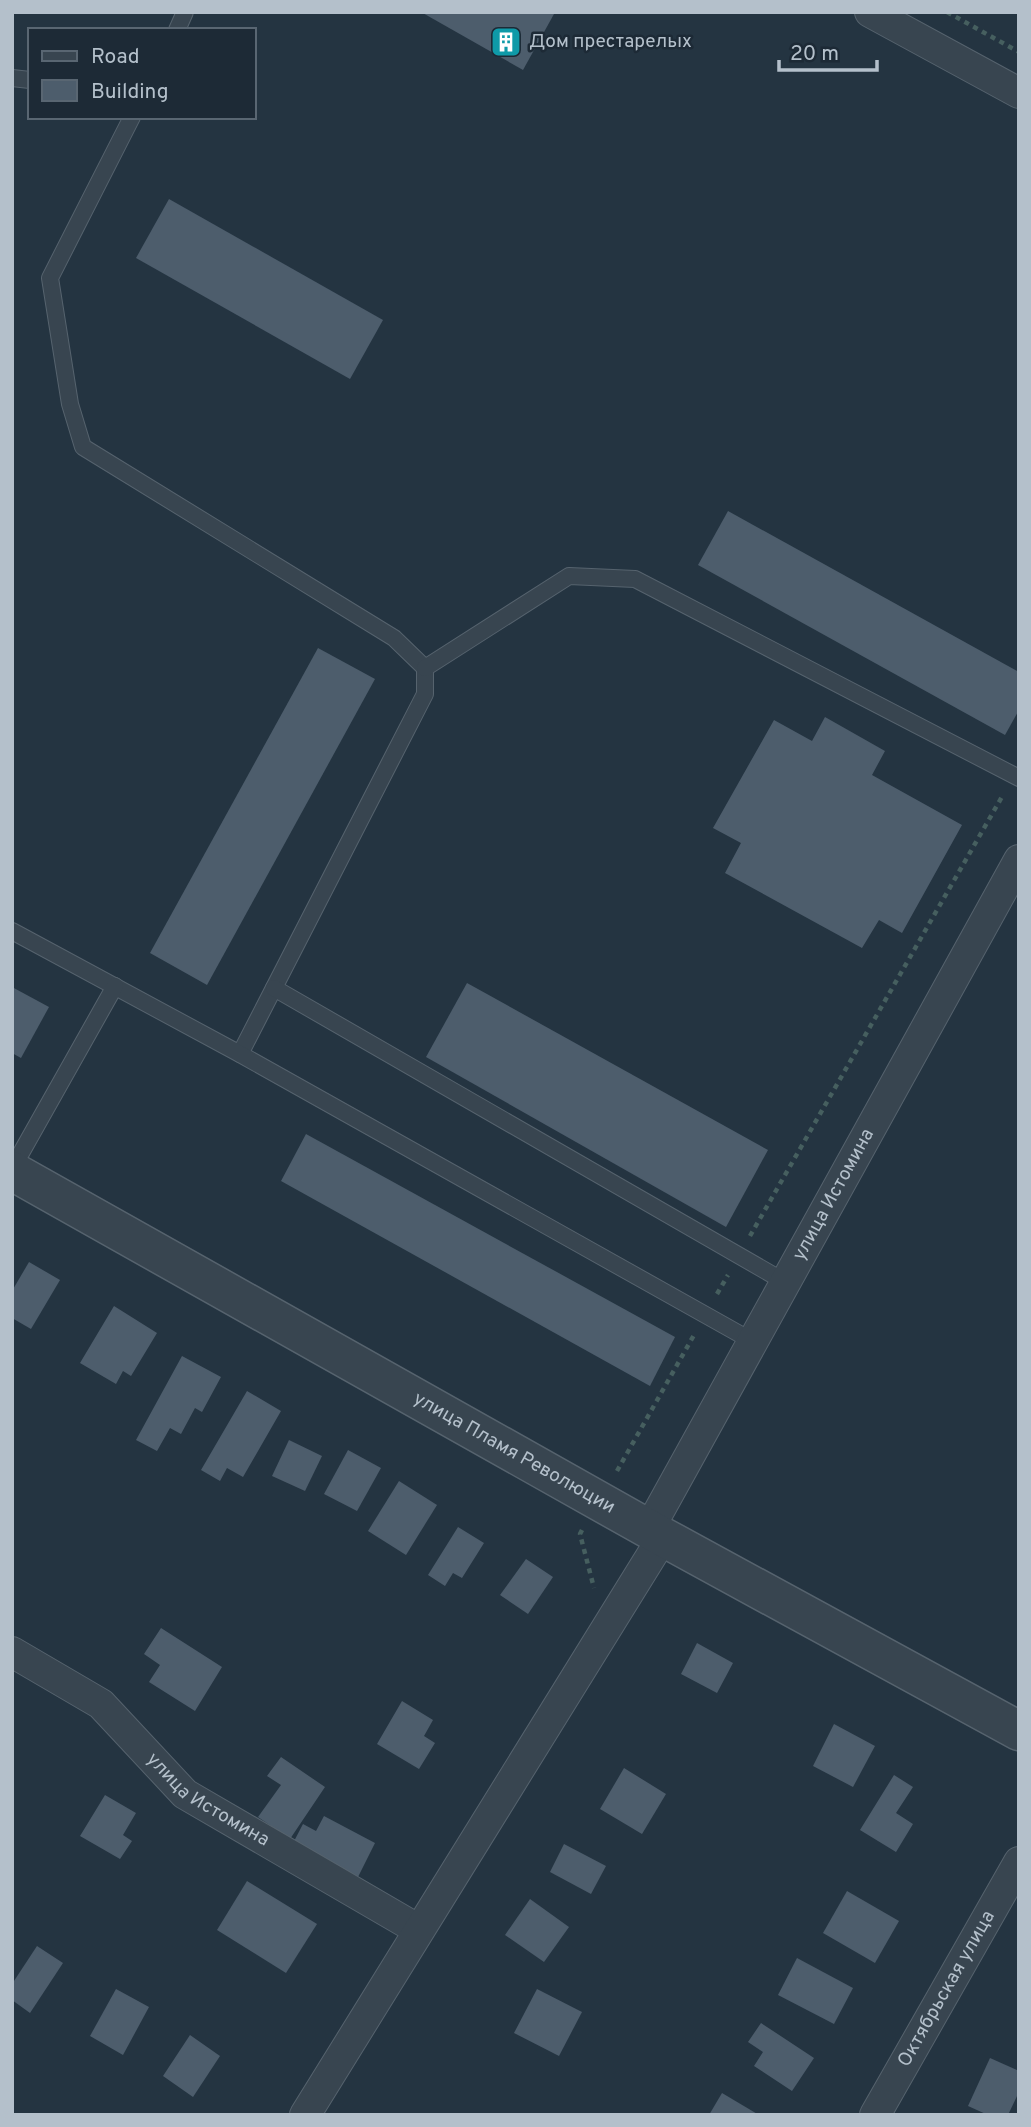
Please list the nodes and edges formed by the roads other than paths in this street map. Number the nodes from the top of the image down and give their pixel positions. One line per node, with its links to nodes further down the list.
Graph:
1 (186, 12): 3 (lane)
2 (870, 12): 4 (street)
3 (178, 28)
4 (1019, 93)
5 (131, 119): 6 (lane)
6 (425, 668): 7 (lane); 11 (lane)
7 (1016, 777)
8 (1019, 860): 14 (street, улица Истомина)
9 (12, 931): 10 (lane)
10 (115, 986): 12 (lane); 13 (lane)
11 (274, 988): 12 (lane); 14 (lane)
12 (240, 1054): 15 (lane)
13 (12, 1170): 16 (street, улица Пламя Революции)
14 (785, 1282): 15 (street, улица Истомина)
15 (752, 1341): 16 (street, улица Истомина)
16 (656, 1533): 18 (street, улица Пламя Революции); 20 (street, улица Истомина)
17 (12, 1651): 20 (street, улица Истомина)
18 (1019, 1731)
19 (1019, 1862): 21 (street, Октябрьская улица)
20 (419, 1930): 22 (street, улица Истомина)
21 (880, 2113)
22 (305, 2115)

